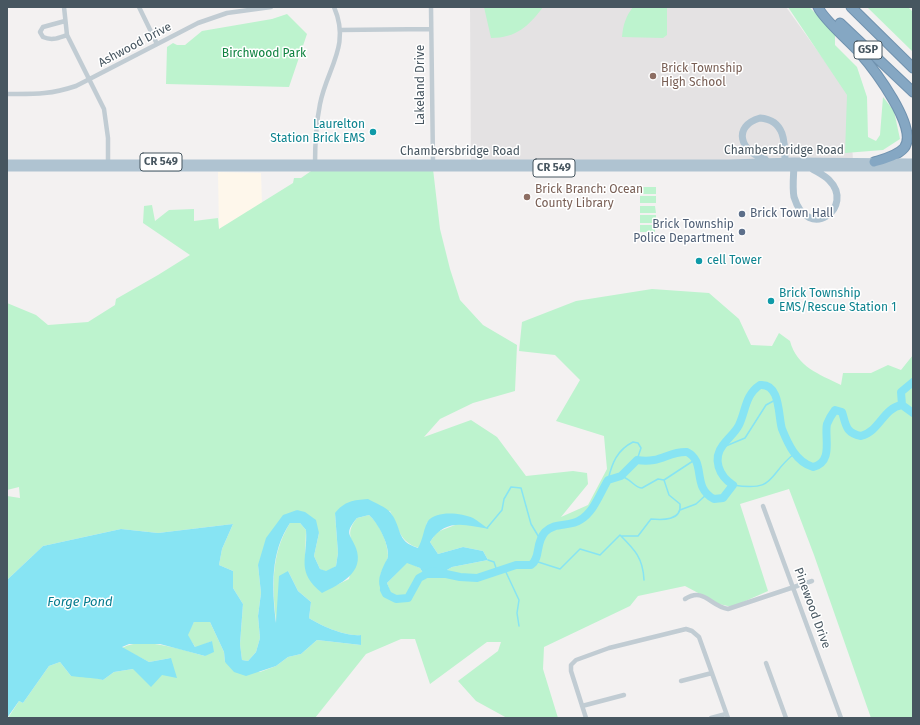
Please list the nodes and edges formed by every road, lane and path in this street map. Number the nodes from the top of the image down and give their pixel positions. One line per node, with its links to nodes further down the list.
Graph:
1 (64, 7): 9 (street)
2 (139, 7): 13 (street)
3 (271, 7): 13 (street, Ashwood Drive)
4 (334, 7): 11 (street)
5 (431, 7): 10 (street, Lakeland Drive)
6 (818, 7): 22 (highway)
7 (823, 7): 18 (highway, GSP)
8 (851, 7): 14 (highway, GSP)
9 (65, 21): 12 (street); 12 (street)
10 (431, 29): 11 (street); 25 (street, Lakeland Drive)
11 (340, 30): 27 (street)
12 (67, 35): 17 (street)
13 (157, 44): 17 (street, Ashwood Drive)
14 (903, 58): 15 (highway); 16 (highway, GSP)
15 (913, 65)
16 (913, 68)
17 (90, 80): 19 (street, Ashwood Drive); 20 (street)
18 (913, 92)
19 (7, 94)
20 (108, 162): 24 (main road, Chambersbridge Road / CR 549); 27 (main road, Chambersbridge Road / CR 549)
21 (772, 162): 25 (main road, Chambersbridge Road / CR 549); 28 (main road, Chambersbridge Road / CR 549); 28 (main road)
22 (874, 162): 23 (main road, Chambersbridge Road / CR 549); 26 (main road, Chambersbridge Road / CR 549)
23 (913, 162)
24 (7, 163)
25 (433, 163): 27 (main road, Chambersbridge Road / CR 549)
26 (794, 164): 28 (main road, Chambersbridge Road / CR 549); 30 (main road, Chambersbridge Road / CR 549); 30 (main road)
27 (314, 165): 28 (main road, Chambersbridge Road / CR 549); 29 (main road, Chambersbridge Road / CR 549)
28 (785, 165)
29 (7, 168)
30 (810, 168): 31 (main road, Chambersbridge Road / CR 549)
31 (913, 168)
32 (763, 506): 34 (street, Pinewood Drive)
33 (812, 581): 34 (street)
34 (794, 588): 35 (street); 45 (street, Pinewood Drive)
35 (685, 599)
36 (766, 663): 44 (street)
37 (712, 673): 38 (street); 40 (street); 41 (street)
38 (680, 681)
39 (624, 694): 40 (street)
40 (582, 706): 42 (street)
41 (727, 716): 43 (street)
42 (586, 718)
43 (711, 718)
44 (786, 718)
45 (841, 718)

